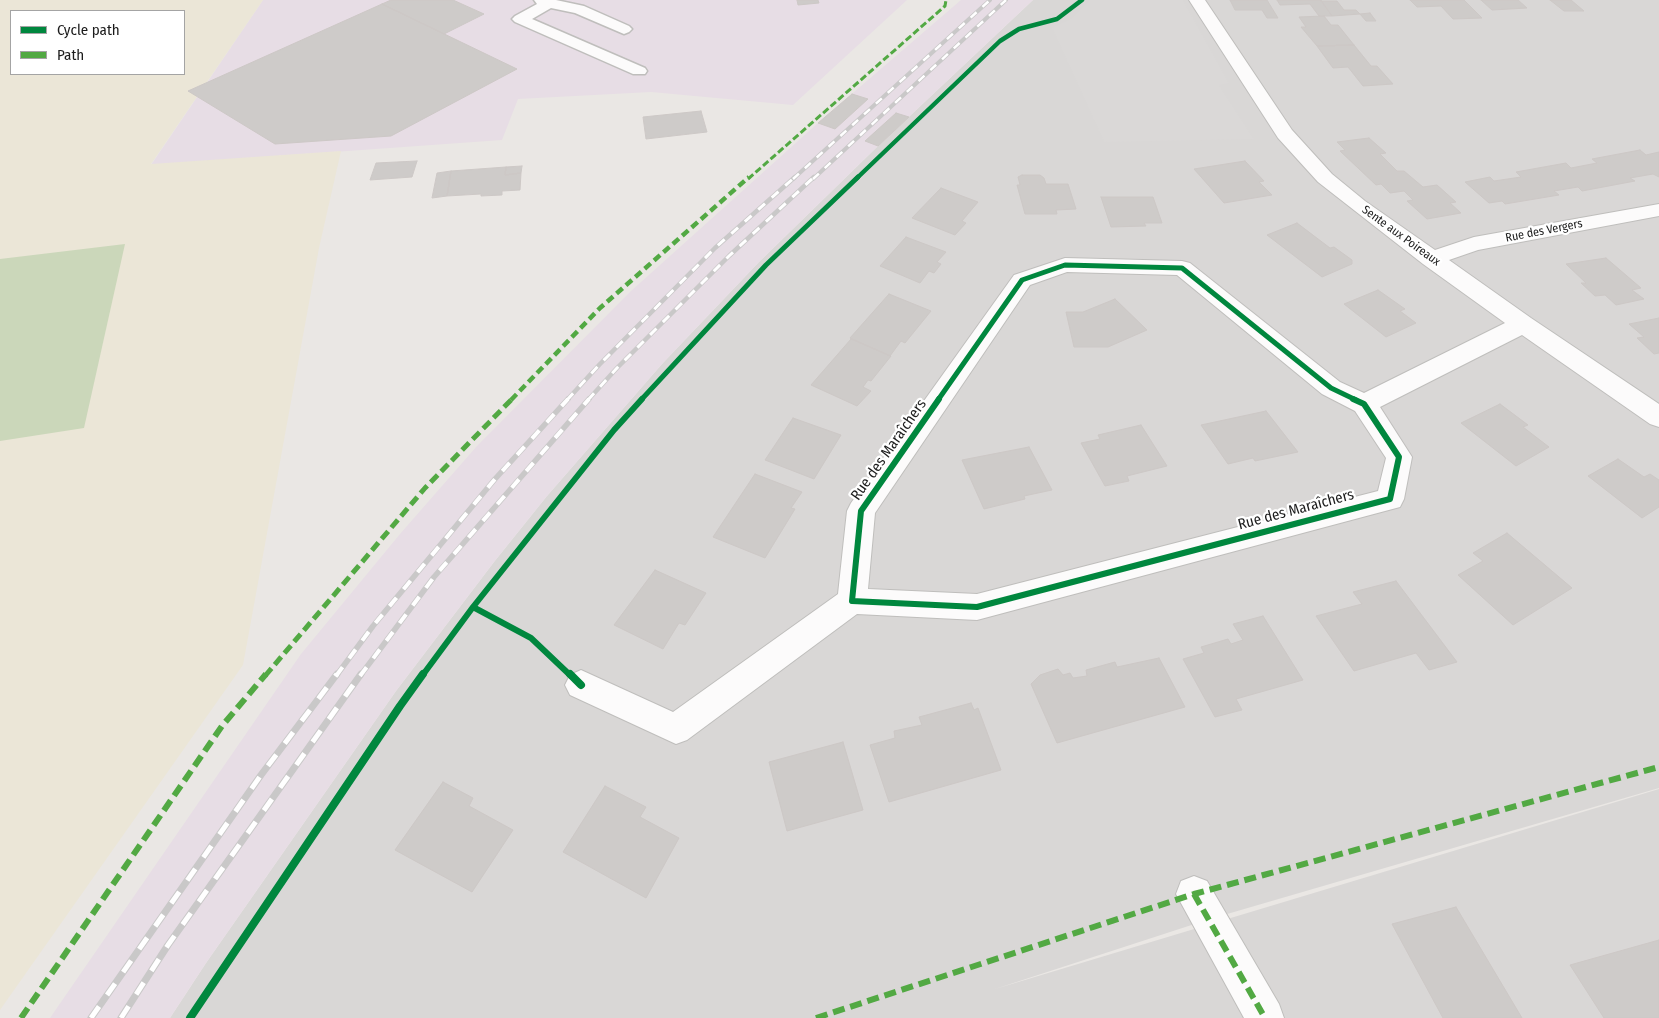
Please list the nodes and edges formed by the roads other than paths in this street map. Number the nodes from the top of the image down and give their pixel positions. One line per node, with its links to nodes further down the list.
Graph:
1 (1197, 0): 6 (street, Sente aux Poireaux)
2 (545, 2): 3 (lane); 4 (lane)
3 (624, 29)
4 (639, 71)
5 (1659, 210): 6 (street, Rue des Vergers)
6 (1431, 259): 7 (street, Sente aux Poireaux)
7 (1523, 324): 8 (street); 9 (street, Sente aux Poireaux)
8 (1364, 404): 10 (street, Rue des Maraîchers); 10 (street, Rue des Maraîchers)
9 (1659, 417)
10 (852, 601): 11 (street)
11 (581, 686)
12 (1194, 894): 13 (street)
13 (1265, 1018)

